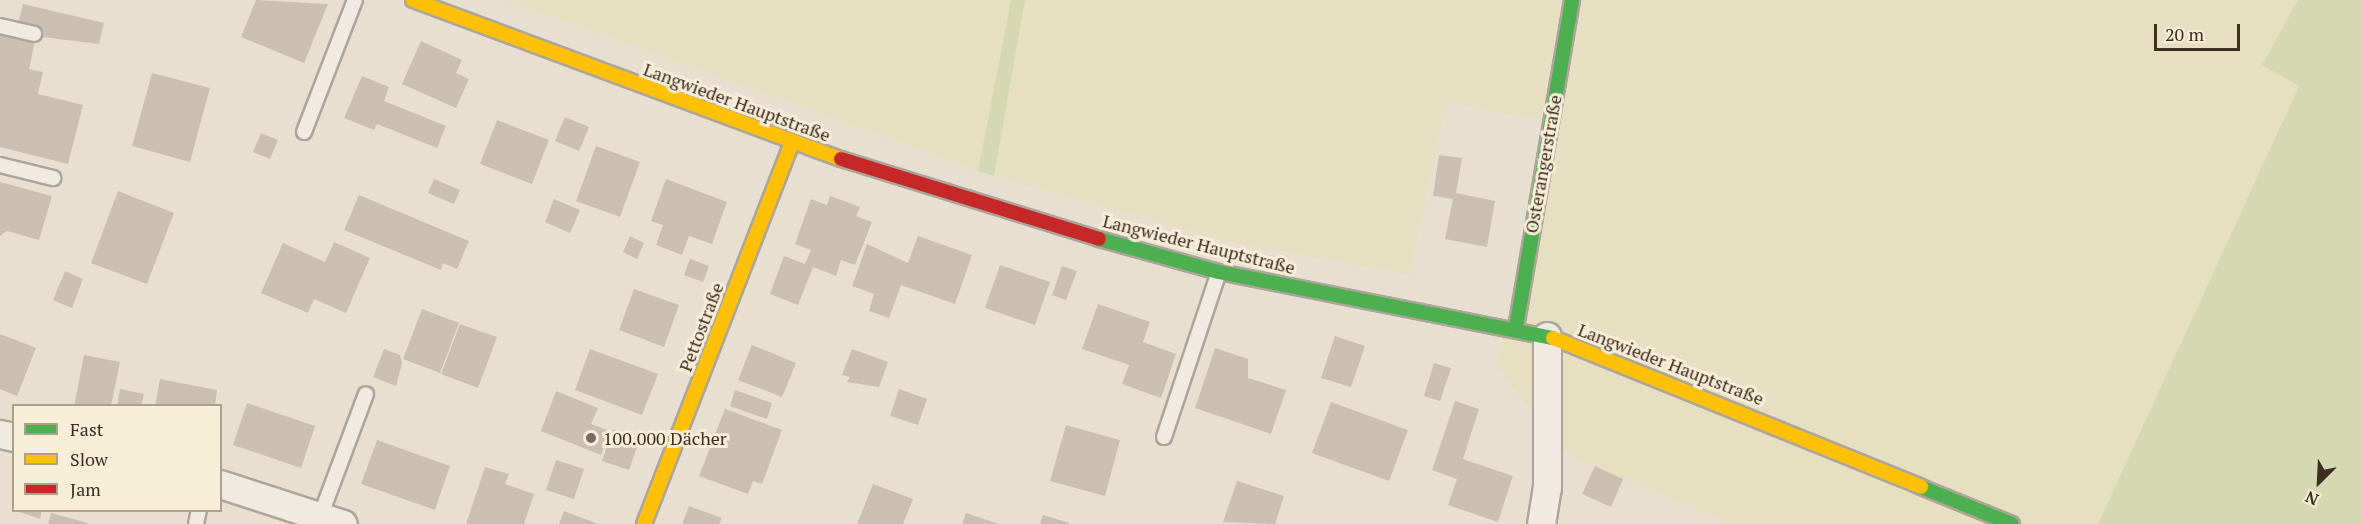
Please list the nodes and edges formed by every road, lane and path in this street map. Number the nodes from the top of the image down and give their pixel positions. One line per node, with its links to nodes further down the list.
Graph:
1 (355, 0): 6 (lane)
2 (413, 0): 7 (street, Langwieder Hauptstraße)
3 (1572, 0): 11 (street, Osterangerstraße)
4 (0, 26): 5 (lane)
5 (34, 34)
6 (304, 132)
7 (792, 142): 10 (street, Langwieder Hauptstraße); 17 (street, Pettostraße)
8 (0, 165): 9 (lane)
9 (53, 178)
10 (1219, 272): 11 (street, Langwieder Hauptstraße); 14 (lane)
11 (1515, 328): 12 (street, Langwieder Hauptstraße)
12 (1547, 336): 18 (street); 19 (street, Langwieder Hauptstraße)
13 (366, 394): 16 (lane)
14 (1164, 436)
15 (222, 485): 16 (street)
16 (332, 520)
17 (644, 524)
18 (1541, 524)
19 (2012, 524)

